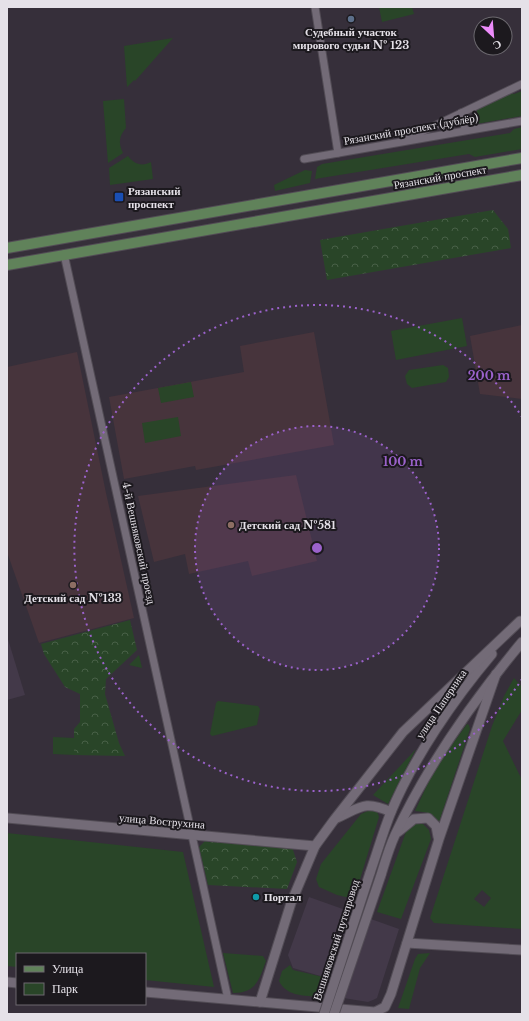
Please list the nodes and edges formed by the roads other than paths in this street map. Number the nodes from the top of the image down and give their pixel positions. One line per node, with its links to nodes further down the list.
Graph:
1 (315, 7): 7 (street)
2 (522, 84): 3 (street)
3 (461, 114): 5 (street); 6 (street)
4 (522, 120): 5 (street, Рязанский проспект (дублёр))
5 (465, 130): 6 (street, Рязанский проспект (дублёр))
6 (398, 143): 7 (street, Рязанский проспект (дублёр))
7 (338, 153): 9 (street, Рязанский проспект (дублёр))
8 (522, 158): 11 (main road, Рязанский проспект)
9 (304, 159)
10 (522, 175): 12 (main road, Рязанский проспект)
11 (7, 248)
12 (64, 254): 13 (main road, Рязанский проспект); 20 (street, 4-й Вешняковский проезд)
13 (7, 265)
14 (521, 619): 17 (street, улица Паперника); 19 (street)
15 (522, 642): 16 (street)
16 (496, 674): 21 (street); 22 (street)
17 (391, 812): 19 (street); 24 (street, улица Паперника)
18 (7, 818): 20 (street, улица Вострухина)
19 (334, 820): 23 (street)
20 (192, 835): 23 (street, улица Вострухина); 28 (street, 4-й Вешняковский проезд)
21 (394, 836): 22 (street); 31 (street, Вешняковский путепровод, bridge)
22 (439, 838): 25 (street)
23 (315, 846): 29 (street)
24 (370, 873): 30 (street, Вешняковский путепровод, bridge)
25 (407, 943): 26 (street); 29 (street)
26 (522, 950)
27 (146, 992): 28 (street)
28 (228, 999): 29 (street)
29 (260, 1002)
30 (324, 1014)
31 (334, 1014)

